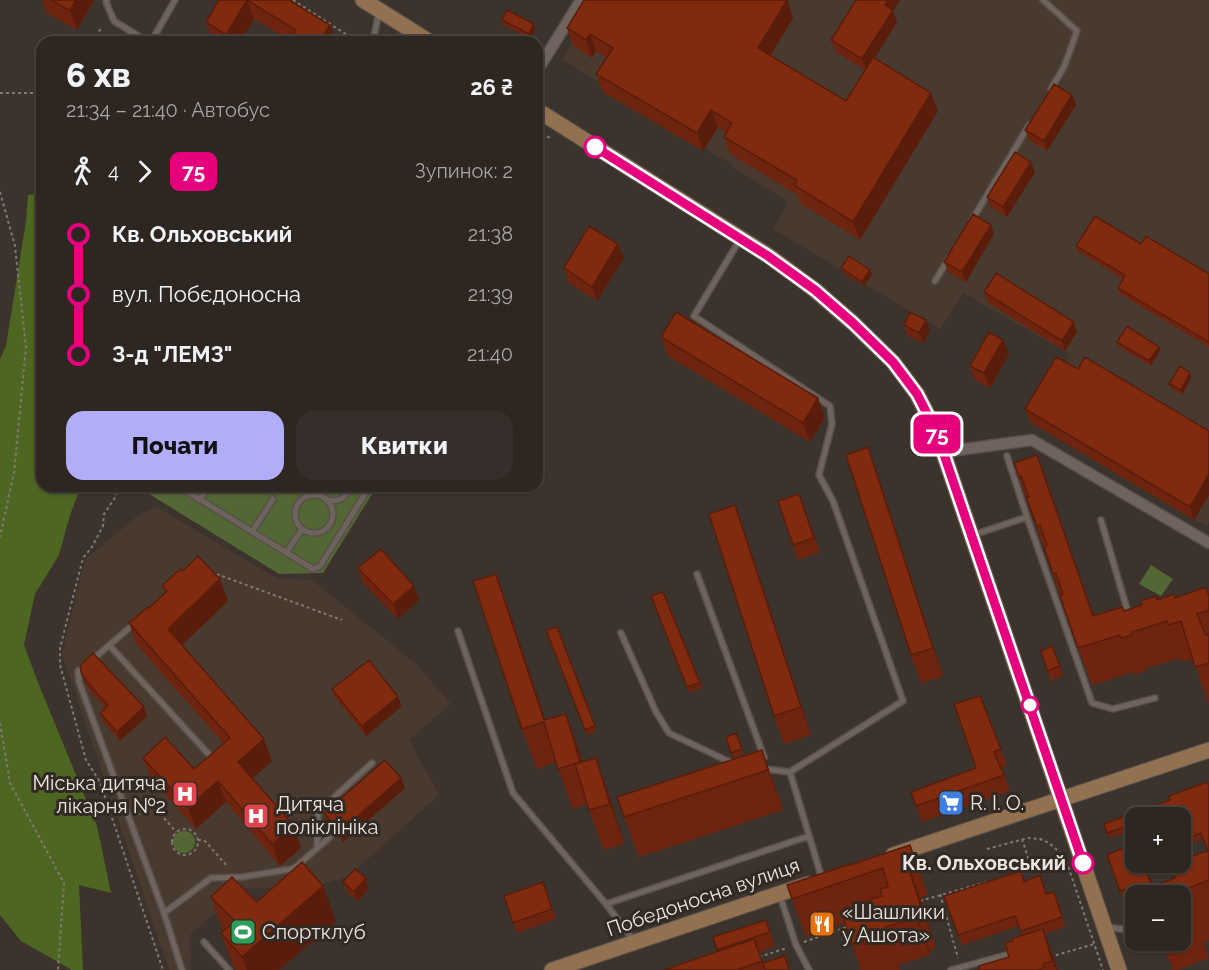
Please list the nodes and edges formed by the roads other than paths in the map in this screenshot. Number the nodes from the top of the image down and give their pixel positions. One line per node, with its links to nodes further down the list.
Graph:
1 (107, 0): 7 (lane)
2 (175, 0): 8 (lane)
3 (363, 0): 6 (street)
4 (581, 0): 11 (street)
5 (1043, 0): 12 (lane)
6 (379, 10): 9 (lane); 10 (street)
7 (140, 36)
8 (154, 36)
9 (374, 36)
10 (420, 36)
11 (543, 61)
12 (1046, 97)
13 (543, 114): 16 (street)
14 (1034, 118): 15 (lane)
15 (966, 230)
16 (741, 239): 19 (street); 49 (lane)
17 (954, 250): 18 (lane)
18 (935, 281)
19 (943, 452): 33 (street); 34 (street)
20 (1007, 456): 29 (lane)
21 (189, 492): 28 (lane)
22 (205, 492): 28 (lane)
23 (317, 492): 26 (lane)
24 (347, 492): 26 (lane)
25 (365, 492): 35 (lane)
26 (321, 497): 31 (lane); 31 (lane)
27 (273, 499): 32 (lane)
28 (200, 500): 32 (lane)
29 (1028, 517): 33 (lane); 42 (lane)
30 (1101, 520): 38 (lane)
31 (302, 529): 35 (lane)
32 (252, 532): 35 (lane)
33 (972, 535): 50 (street)
34 (1209, 543)
35 (286, 553)
36 (697, 574): 48 (lane)
37 (136, 622): 41 (lane)
38 (1133, 628)
39 (458, 631): 57 (lane)
40 (621, 633): 45 (lane)
41 (109, 645): 46 (lane); 58 (lane)
42 (1155, 698)
43 (1209, 750): 50 (street)
44 (372, 763): 53 (lane)
45 (737, 765)
46 (220, 766)
47 (758, 768): 48 (lane)
48 (769, 772): 49 (lane)
49 (790, 772): 52 (lane)
50 (1062, 798): 54 (street); 59 (street)
51 (331, 836): 53 (lane)
52 (810, 837): 55 (lane); 57 (lane)
53 (317, 848): 58 (lane)
54 (877, 861)
55 (828, 877): 56 (street, Победоносна вулиця)
56 (779, 894): 62 (street, Победоносна вулиця); 67 (lane)
57 (606, 904): 62 (lane)
58 (164, 913): 64 (lane)
59 (1105, 927): 60 (lane); 69 (street)
60 (1125, 930)
61 (204, 942): 65 (lane)
62 (635, 942): 66 (street, Победоносна вулиця)
63 (1010, 954): 68 (lane)
64 (182, 970)
65 (229, 970)
66 (552, 970)
67 (809, 970)
68 (951, 970)
69 (1119, 970)

